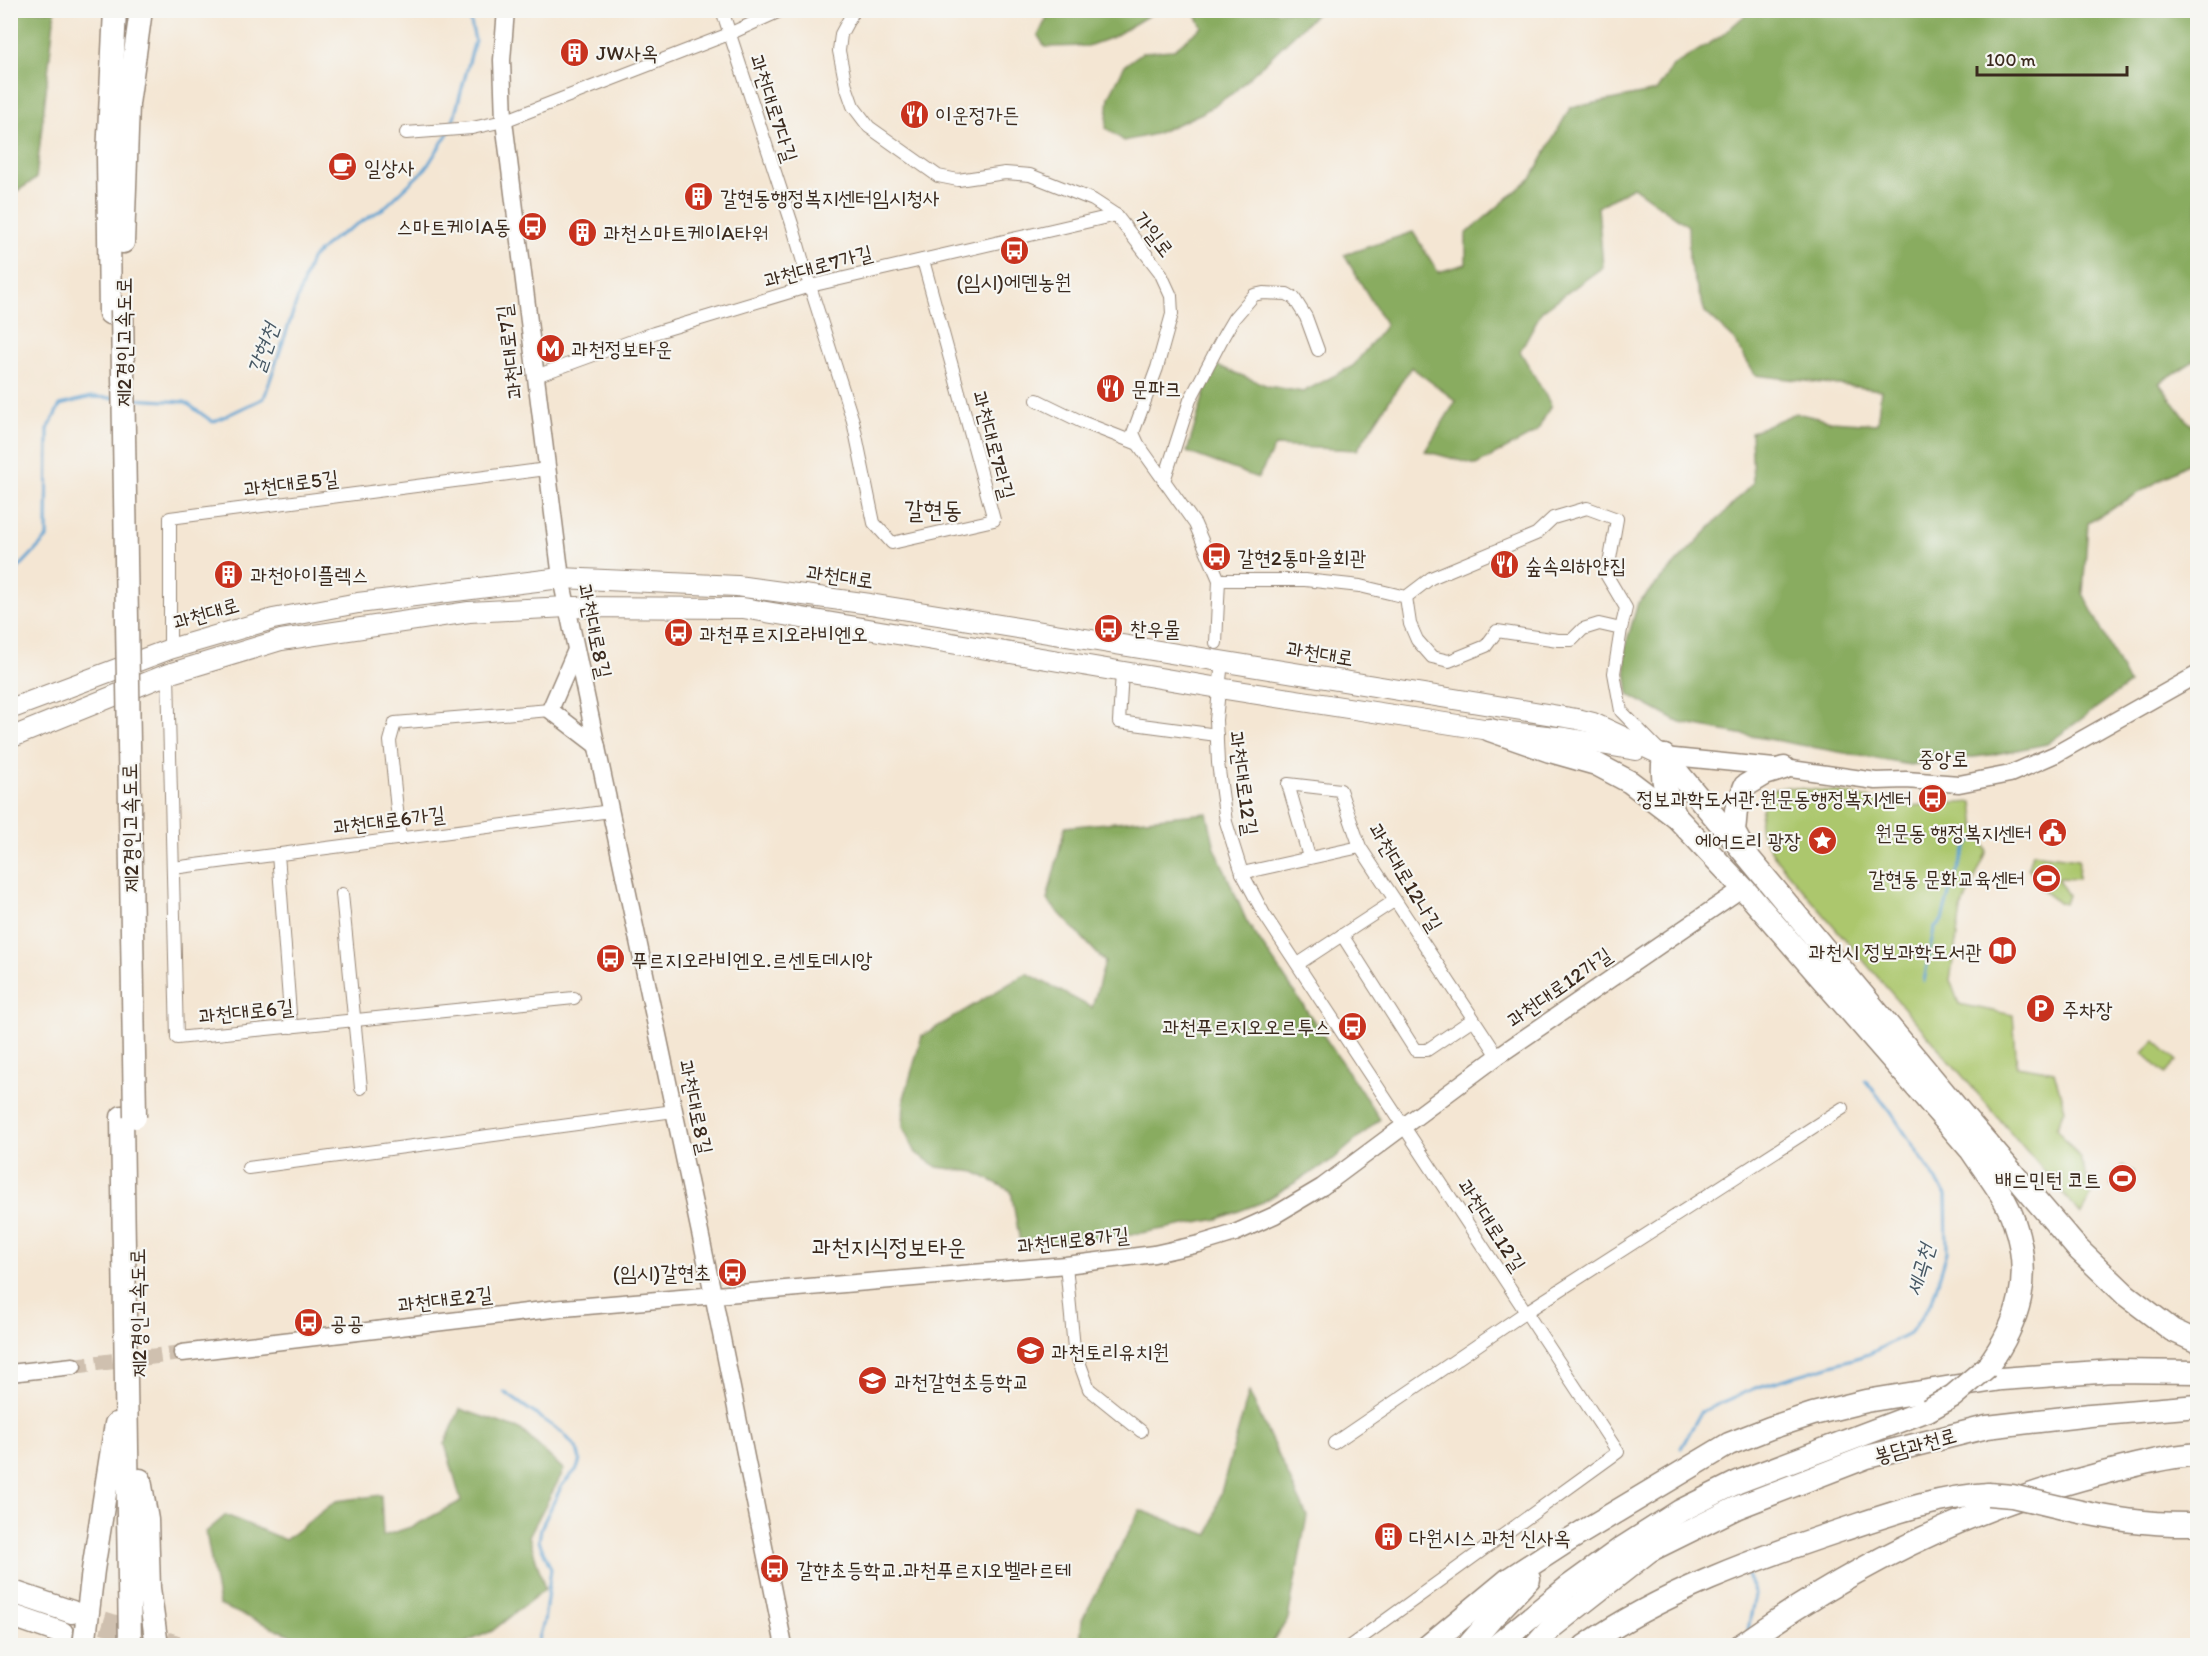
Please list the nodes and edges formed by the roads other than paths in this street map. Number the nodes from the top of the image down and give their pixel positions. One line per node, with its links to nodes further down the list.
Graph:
1 (115, 10): 13 (highway, 제2경인고속도로)
2 (141, 10): 13 (highway, 제2경인고속도로)
3 (507, 10): 8 (street, 과천대로7길)
4 (722, 10): 7 (street, 과천대로7다길)
5 (782, 10): 7 (street)
6 (854, 10): 10 (street, 가일로)
7 (729, 34): 8 (street); 12 (street, 과천대로7다길)
8 (504, 121): 9 (street); 15 (street, 과천대로7길)
9 (406, 133)
10 (1116, 215): 11 (street, 과천대로7가길); 17 (street, 가일로)
11 (923, 260): 12 (street, 과천대로7가길); 12 (street, 과천대로7라길)
12 (810, 286): 15 (street, 과천대로7가길)
13 (116, 311): 64 (highway, 제2경인고속도로)
14 (1317, 350): 19 (street)
15 (536, 376): 18 (street, 과천대로7길)
16 (1036, 400): 17 (street)
17 (1138, 444): 19 (street)
18 (547, 469): 20 (street, 과천대로7길); 25 (street, 과천대로5길)
19 (1164, 481): 21 (street)
20 (561, 578): 23 (street, 과천대로8길); 25 (main road, 과천대로); 27 (main road, 과천대로)
21 (1219, 580): 22 (street); 27 (street)
22 (1406, 597): 24 (street); 24 (street)
23 (567, 607): 26 (street, 과천대로8길); 28 (main road); 29 (main road)
24 (1621, 629): 40 (street)
25 (170, 649): 32 (main road, 과천대로)
26 (576, 650): 33 (street); 39 (street, 과천대로8길)
27 (1219, 652): 31 (street, 과천대로12길); 34 (main road, 과천대로)
28 (1122, 672): 31 (main road); 36 (street)
29 (168, 674): 37 (main road); 49 (street, 과천대로6길)
30 (2198, 674): 41 (street, 중앙로)
31 (1219, 688): 35 (main road); 36 (street, 과천대로12길)
32 (10, 709)
33 (550, 710): 39 (street); 44 (street)
34 (1577, 719): 38 (main road); 40 (main road, 과천대로)
35 (1490, 730): 38 (main road); 43 (highway)
36 (1217, 735): 50 (street, 과천대로12길)
37 (10, 738)
38 (1566, 738): 40 (main road)
39 (597, 746): 42 (street, 과천대로8길)
40 (1664, 756): 41 (street, 중앙로); 43 (highway); 46 (highway)
41 (1784, 768): 46 (highway)
42 (610, 811): 44 (street, 과천대로6가길); 63 (street, 과천대로8길)
43 (1676, 817): 51 (highway)
44 (400, 839): 47 (street, 과천대로6가길)
45 (1360, 847): 48 (street); 48 (street, 과천대로12나길); 53 (street, 과천대로12나길)
46 (1743, 850): 70 (highway)
47 (278, 855): 49 (street, 과천대로6가길); 59 (street)
48 (1309, 857): 50 (street)
49 (173, 868): 59 (street, 과천대로6길)
50 (1242, 873): 55 (street, 과천대로12길)
51 (1743, 888): 60 (street, 과천대로12가길); 95 (highway, bridge)
52 (342, 894): 58 (street)
53 (1394, 901): 54 (street); 57 (street, 과천대로12나길)
54 (1342, 935): 55 (street); 57 (street)
55 (1298, 964): 65 (street, 과천대로12길)
56 (574, 998): 58 (street, 과천대로6길)
57 (1473, 1019): 60 (street, 과천대로12나길)
58 (355, 1020): 59 (street, 과천대로6길); 61 (street)
59 (291, 1026)
60 (1498, 1056): 65 (street, 과천대로12가길)
61 (361, 1088)
62 (1843, 1108): 69 (street)
63 (674, 1111): 66 (street); 68 (street, 과천대로8길)
64 (128, 1117): 72 (highway, 제2경인고속도로); 80 (highway, 제2경인고속도로)
65 (1403, 1126): 67 (street, 과천대로8가길); 69 (street, 과천대로12길)
66 (248, 1168)
67 (1066, 1265): 68 (street, 과천대로8가길); 77 (street)
68 (713, 1294): 71 (street, 과천대로2길); 91 (street, 과천대로8길)
69 (1526, 1312): 78 (street); 92 (street, 과천대로12길)
70 (2198, 1342)
71 (182, 1353)
72 (126, 1364): 87 (highway); 88 (highway, 제2경인고속도로)
73 (73, 1366): 75 (street)
74 (2198, 1372): 82 (highway)
75 (10, 1373)
76 (2198, 1406): 96 (highway, 봉담과천로)
77 (1141, 1431)
78 (1334, 1443)
79 (2198, 1454): 98 (highway)
80 (140, 1480): 89 (highway, 제2경인고속도로); 90 (highway)
81 (2198, 1524): 97 (highway, bridge)
82 (1569, 1540): 93 (highway); 94 (highway)
83 (10, 1591): 84 (highway)
84 (72, 1612)
85 (10, 1615): 86 (highway)
86 (62, 1634)
87 (84, 1646)
88 (130, 1646)
89 (142, 1646)
90 (158, 1646)
91 (784, 1646)
92 (1350, 1646)
93 (1428, 1646)
94 (1468, 1646)
95 (1496, 1646)
96 (1535, 1646)
97 (1585, 1646)
98 (1740, 1646)

